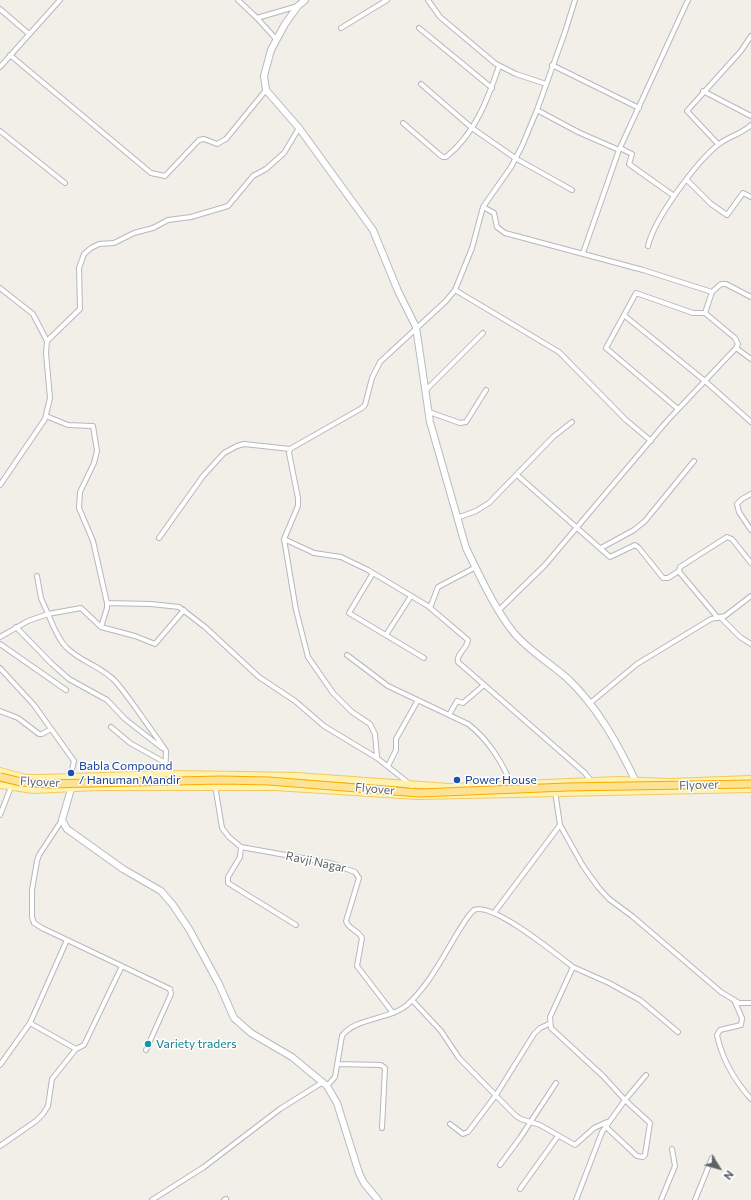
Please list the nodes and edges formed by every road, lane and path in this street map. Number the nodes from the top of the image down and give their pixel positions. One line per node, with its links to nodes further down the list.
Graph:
1 (60, 0): 13 (street)
2 (238, 0): 10 (street)
3 (305, 0): 8 (street)
4 (387, 0): 11 (street)
5 (428, 0): 18 (street)
6 (575, 0): 17 (street)
7 (688, 0): 25 (street)
8 (298, 6): 10 (street); 15 (street)
9 (0, 9): 13 (street)
10 (257, 18): 15 (street)
11 (341, 28)
12 (418, 28): 22 (street)
13 (29, 34): 16 (street)
14 (751, 36): 24 (street)
15 (276, 39): 23 (street)
16 (10, 56): 19 (street); 23 (street)
17 (552, 65): 21 (street); 25 (street)
18 (499, 66): 21 (street); 22 (street)
19 (0, 67)
20 (421, 84): 31 (street)
21 (546, 84): 26 (street)
22 (492, 88): 31 (street)
23 (266, 90): 30 (street)
24 (703, 92): 27 (street); 33 (street)
25 (638, 108): 34 (street)
26 (537, 110): 34 (street); 35 (street)
27 (751, 116)
28 (403, 123): 31 (street)
29 (751, 126): 33 (street)
30 (299, 128): 50 (street); 52 (street)
31 (472, 128): 35 (street)
32 (0, 131): 37 (street)
33 (718, 144): 36 (street)
34 (620, 149): 39 (street); 43 (street)
35 (515, 158): 38 (street); 41 (street)
36 (687, 180): 39 (street); 40 (street)
37 (65, 183)
38 (572, 190)
39 (674, 196): 42 (street)
40 (751, 197)
41 (483, 207): 43 (street); 45 (street)
42 (648, 246)
43 (583, 253): 46 (street)
44 (0, 288): 52 (street)
45 (455, 290): 50 (street); 63 (street)
46 (712, 292): 47 (street); 48 (street)
47 (751, 297)
48 (705, 313): 49 (street); 53 (street)
49 (624, 316): 55 (street); 58 (street)
50 (416, 326): 56 (street); 64 (street)
51 (483, 333): 56 (street)
52 (47, 341): 60 (street)
53 (736, 348): 54 (street); 55 (street)
54 (751, 359)
55 (705, 381): 58 (street); 62 (street)
56 (426, 390): 59 (street)
57 (486, 390): 59 (street)
58 (678, 409): 63 (street)
59 (429, 412): 69 (street)
60 (46, 416): 67 (street); 82 (street)
61 (572, 422): 66 (street)
62 (751, 422)
63 (651, 441): 70 (street)
64 (290, 448): 72 (street); 73 (street)
65 (694, 461): 74 (street)
66 (517, 475): 69 (street); 70 (street)
67 (0, 485)
68 (751, 494): 71 (street)
69 (457, 518): 76 (street)
70 (577, 527): 74 (street); 85 (street)
71 (751, 530)
72 (159, 538)
73 (284, 540): 78 (street); 106 (street)
74 (601, 548): 77 (street)
75 (751, 563): 77 (street)
76 (476, 567): 83 (street); 85 (street)
77 (679, 571): 87 (street)
78 (373, 573): 80 (street); 90 (street)
79 (37, 576): 86 (street)
80 (411, 596): 83 (street); 90 (street)
81 (751, 596): 87 (street)
82 (107, 603): 84 (street); 89 (street)
83 (430, 608): 97 (street)
84 (184, 610): 89 (street); 106 (street)
85 (499, 610): 100 (street)
86 (48, 614): 88 (street); 89 (street); 105 (street)
87 (720, 618): 93 (street); 100 (street)
88 (16, 627): 91 (street); 105 (street)
89 (100, 627)
90 (386, 635): 95 (street)
91 (0, 637)
92 (0, 644): 98 (street)
93 (751, 644)
94 (347, 655): 99 (street)
95 (424, 658)
96 (0, 668): 104 (street)
97 (484, 685): 102 (street); 116 (street)
98 (66, 690)
99 (418, 700): 102 (street); 108 (street)
100 (589, 704): 115 (street)
101 (0, 711): 104 (street)
102 (449, 715): 118 (street)
103 (111, 727): 107 (street)
104 (51, 729): 113 (street)
105 (166, 751): 107 (street)
106 (377, 757): 108 (street)
107 (164, 762): 110 (street)
108 (388, 766): 121 (street)
109 (0, 771): 113 (main road)
110 (164, 774): 111 (main road); 113 (main road); 123 (street)
111 (213, 775): 121 (main road); 124 (street)
112 (0, 777): 119 (highway, Flyover, bridge)
113 (70, 778): 125 (street)
114 (751, 779): 115 (main road)
115 (635, 780): 116 (main road); 127 (street)
116 (592, 781): 117 (main road); 128 (street)
117 (554, 782): 118 (main road); 130 (street)
118 (511, 784): 121 (main road); 129 (street)
119 (751, 784)
120 (0, 785): 122 (main road)
121 (411, 785): 131 (street)
122 (11, 787): 125 (main road); 132 (street)
123 (165, 787): 124 (main road); 125 (main road)
124 (215, 787): 131 (main road); 135 (street)
125 (71, 789): 133 (street)
126 (751, 789): 127 (main road)
127 (640, 792): 128 (main road)
128 (596, 793): 130 (main road)
129 (515, 794): 130 (main road); 131 (main road)
130 (556, 794): 134 (street)
131 (412, 796)
132 (0, 815)
133 (62, 820): 138 (street); 154 (street)
134 (560, 825): 136 (street); 142 (street)
135 (241, 847): 137 (street); 144 (street, Ravji Nagar)
136 (494, 913): 140 (street); 141 (street)
137 (296, 925)
138 (67, 940): 139 (street); 145 (street)
139 (122, 966): 148 (street); 149 (street)
140 (574, 968): 146 (street); 147 (street)
141 (412, 1000): 144 (street); 155 (street)
142 (735, 1001): 143 (street); 156 (street)
143 (751, 1003)
144 (393, 1013): 150 (street)
145 (30, 1023): 148 (street); 151 (street)
146 (549, 1024): 155 (street); 157 (street)
147 (678, 1032)
148 (76, 1049): 163 (street)
149 (146, 1050)
150 (337, 1064): 154 (street); 161 (street)
151 (0, 1065)
152 (646, 1075): 157 (street)
153 (556, 1083): 158 (street)
154 (325, 1084): 168 (street); 169 (street)
155 (496, 1095): 158 (street); 159 (street)
156 (751, 1099)
157 (625, 1100): 160 (street); 160 (street)
158 (531, 1122): 162 (street); 166 (street)
159 (450, 1124)
160 (607, 1124): 162 (street); 170 (street)
161 (382, 1128)
162 (558, 1136): 167 (street)
163 (1, 1144)
164 (672, 1149): 171 (street)
165 (712, 1158): 172 (street)
166 (500, 1165)
167 (520, 1189)
168 (152, 1200)
169 (378, 1200)
170 (576, 1200)
171 (661, 1200)
172 (695, 1200)

